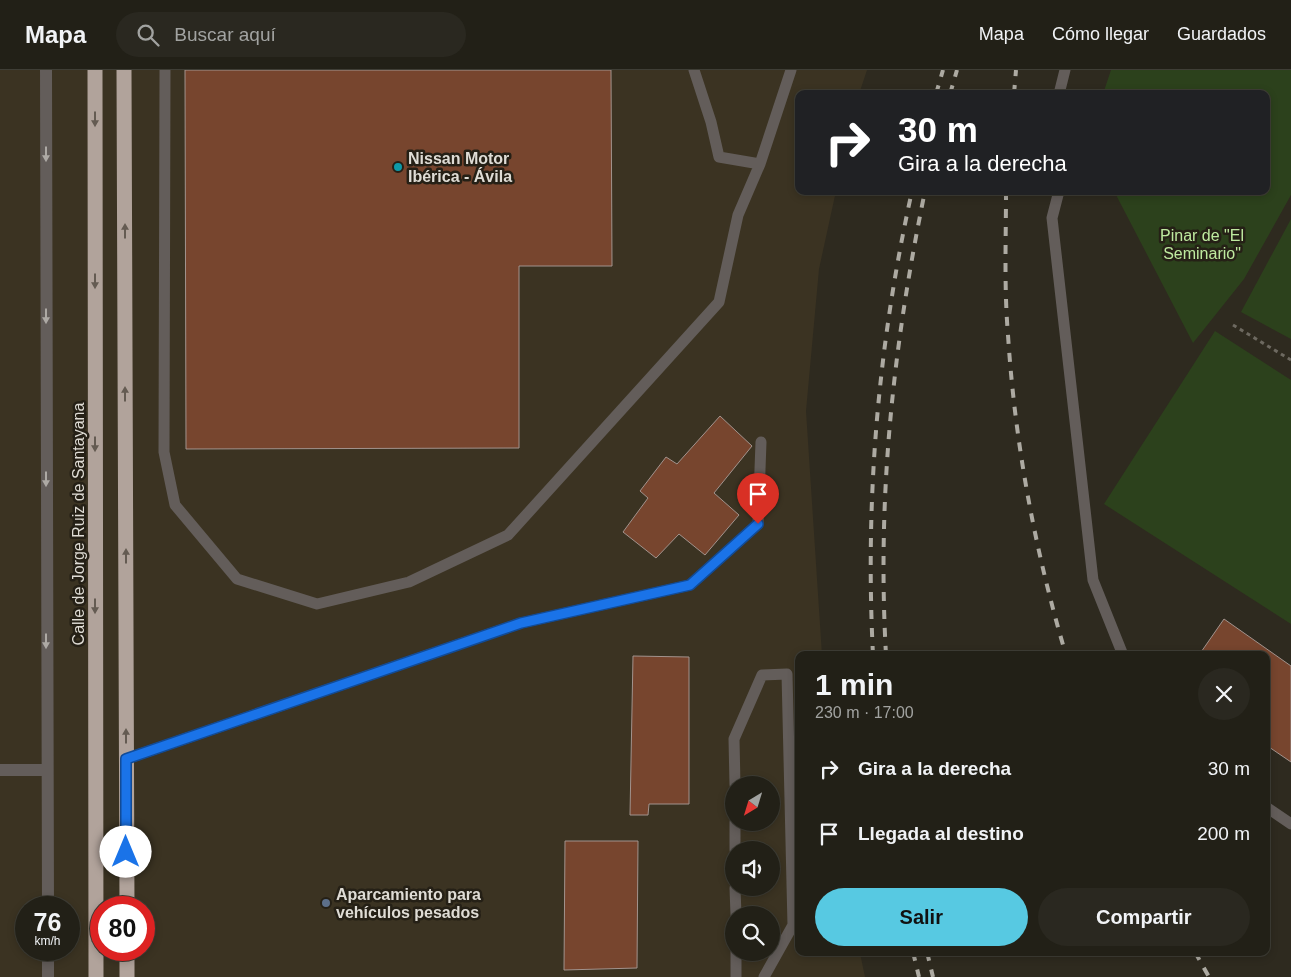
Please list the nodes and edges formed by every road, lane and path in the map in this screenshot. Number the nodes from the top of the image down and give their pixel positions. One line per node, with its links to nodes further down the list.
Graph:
1 (46, 70): 17 (street, Calle de Jorge Ruiz de Santayana, one-way to 17)
2 (94, 70): 27 (highway, Calle de Jorge Ruiz de Santayana, one-way to 27)
3 (124, 70): 15 (highway, one-way to 3)
4 (165, 70): 9 (lane)
5 (694, 70): 9 (lane)
6 (790, 70): 9 (lane)
7 (1065, 70): 8 (lane)
8 (1060, 90)
9 (760, 164)
10 (1058, 195): 14 (lane)
11 (1233, 325): 12 (path)
12 (1291, 360)
13 (760, 442): 15 (lane)
14 (1121, 651)
15 (126, 759): 22 (highway)
16 (0, 770): 17 (street)
17 (46, 770): 21 (street, Calle de Jorge Ruiz de Santayana)
18 (734, 776): 30 (lane)
19 (1270, 810): 20 (lane)
20 (1291, 824)
21 (48, 896)
22 (127, 896)
23 (48, 961): 26 (street)
24 (127, 961): 28 (highway)
25 (736, 961): 29 (lane)
26 (48, 977)
27 (96, 977)
28 (127, 977)
29 (736, 977)
30 (764, 977)

